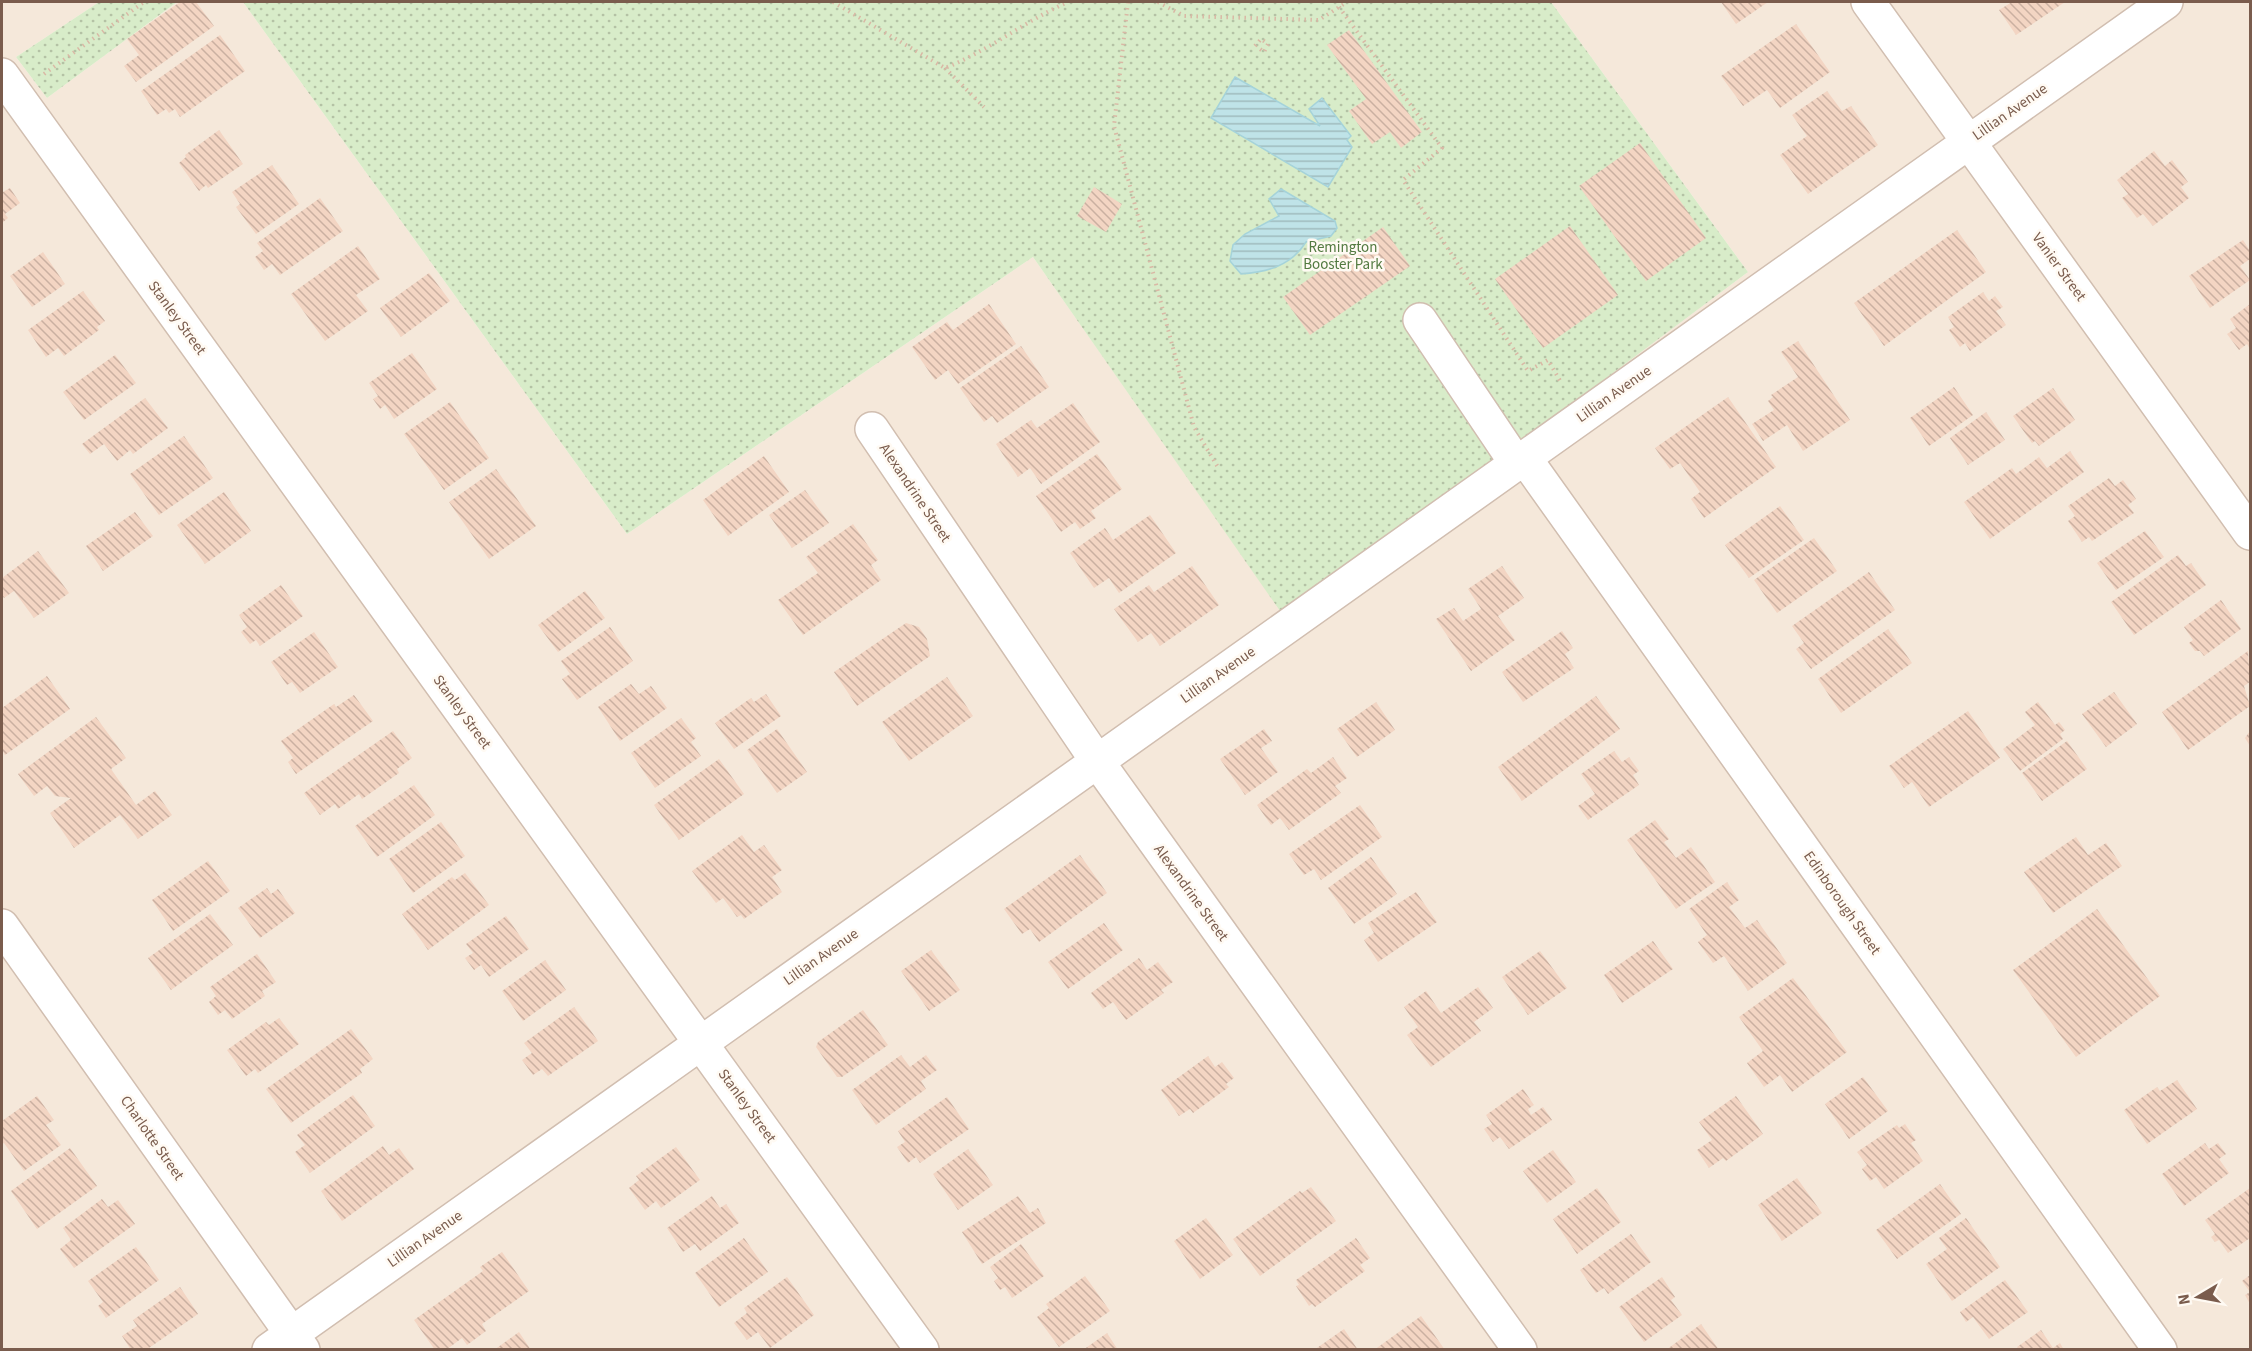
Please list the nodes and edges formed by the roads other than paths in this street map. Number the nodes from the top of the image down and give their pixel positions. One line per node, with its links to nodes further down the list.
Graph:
1 (1868, 2): 4 (street, Vanier Street)
2 (2166, 2): 4 (street, Lillian Avenue)
3 (14, 86): 11 (street, Stanley Street)
4 (1969, 142): 7 (street, Lillian Avenue); 8 (street, Vanier Street)
5 (1420, 321): 7 (street, Edinborough Street)
6 (872, 429): 9 (street, Alexandrine Street)
7 (1520, 460): 9 (street, Lillian Avenue); 15 (street, Edinborough Street)
8 (2250, 533)
9 (1097, 761): 11 (street, Lillian Avenue); 14 (street, Alexandrine Street)
10 (2, 926): 12 (street, Charlotte Street)
11 (702, 1042): 12 (street, Lillian Avenue); 13 (street, Stanley Street)
12 (288, 1344)
13 (921, 1350)
14 (1520, 1350)
15 (2160, 1350)

